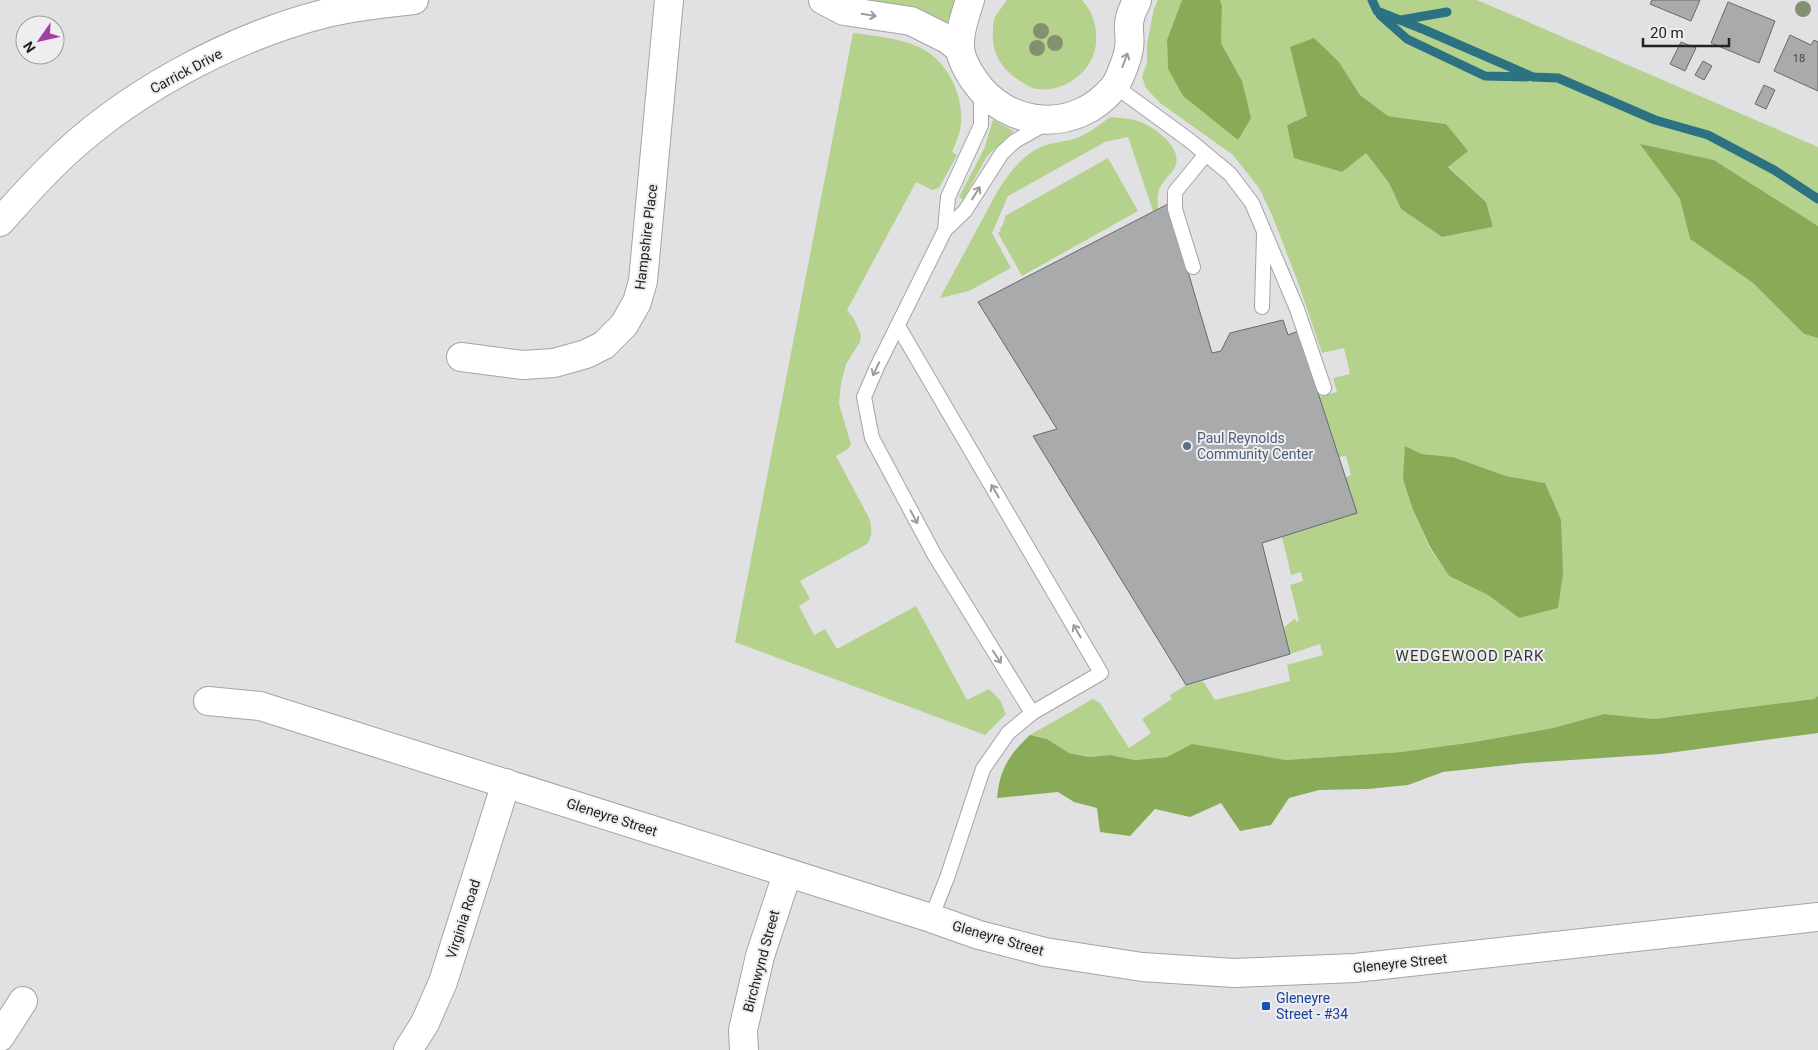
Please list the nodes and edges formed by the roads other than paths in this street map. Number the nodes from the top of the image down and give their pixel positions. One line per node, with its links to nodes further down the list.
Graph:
1 (414, 0): 11 (street, Carrick Drive)
2 (669, 0): 17 (street, Hampshire Place)
3 (823, 0): 6 (street, one-way to 6)
4 (970, 0): 6 (street)
5 (1129, 6): 7 (street, one-way to 5)
6 (960, 49): 8 (street)
7 (1115, 86): 9 (street); 10 (lane)
8 (981, 91): 9 (street); 12 (lane)
9 (1053, 120): 12 (lane, one-way to 9)
10 (1206, 154): 13 (lane); 14 (lane)
11 (0, 222)
12 (945, 230): 16 (lane)
13 (1264, 230): 15 (lane); 18 (lane)
14 (1193, 267)
15 (1262, 306)
16 (898, 326): 20 (lane, one-way to 20); 20 (lane, one-way to 16)
17 (461, 357)
18 (1324, 388)
19 (208, 701): 21 (street, Gleneyre Street)
20 (1032, 713): 24 (lane)
21 (506, 783): 22 (street, Gleneyre Street); 27 (street, Virginia Road)
22 (787, 874): 24 (street, Gleneyre Street); 28 (street, Birchwynd Street)
23 (1818, 917): 24 (street, Gleneyre Street)
24 (930, 918)
25 (23, 1001): 26 (street)
26 (0, 1037)
27 (408, 1050)
28 (744, 1050)

